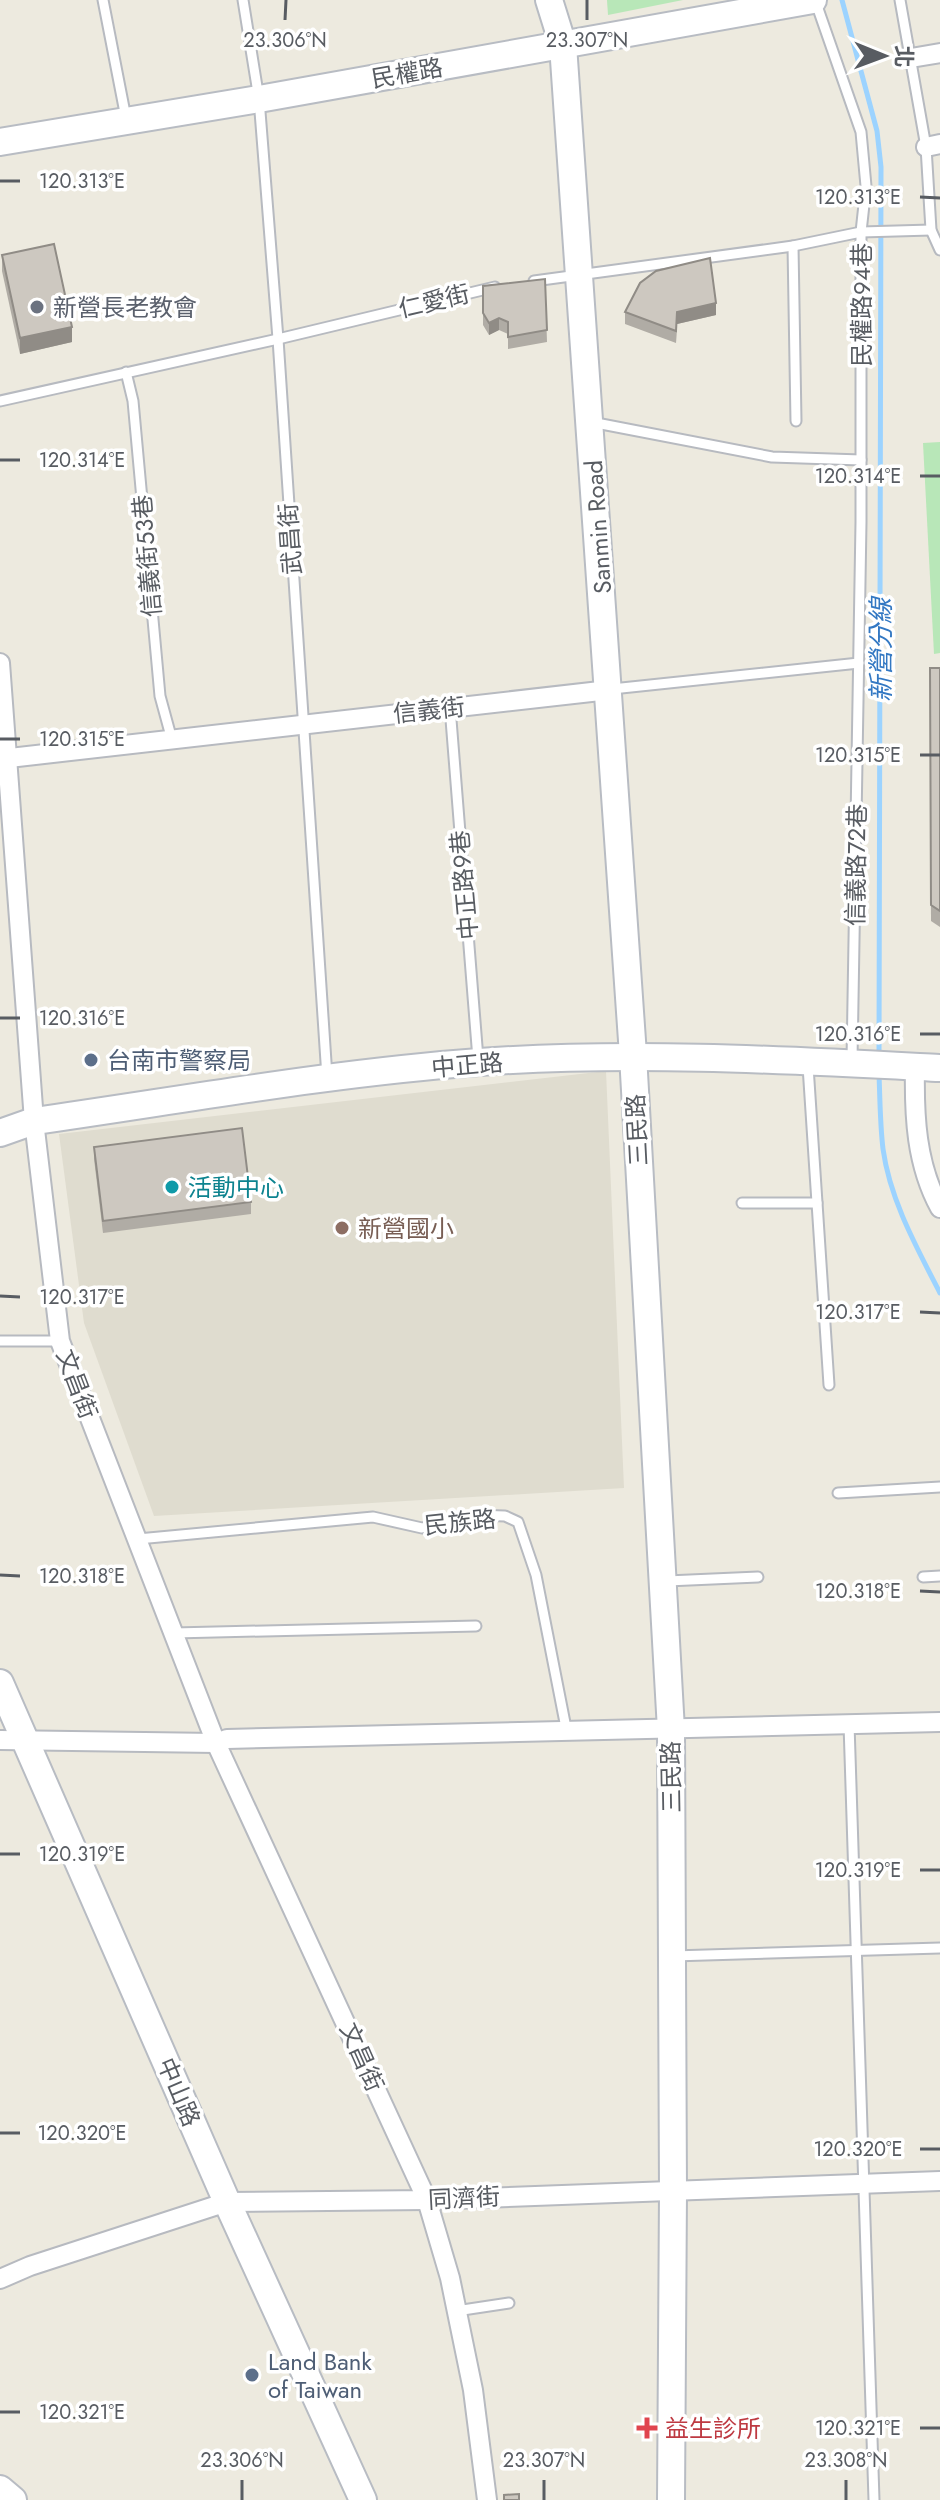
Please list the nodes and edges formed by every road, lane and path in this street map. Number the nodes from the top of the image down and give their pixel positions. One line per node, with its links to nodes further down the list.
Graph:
1 (103, 0): 10 (lane)
2 (243, 0): 9 (lane, 武昌街)
3 (549, 0): 6 (street, Sanmin Road)
4 (814, 0): 6 (street, 民權路); 14 (lane, 民權路94巷)
5 (900, 0): 8 (lane)
6 (563, 45): 9 (street, 民權路); 17 (street, Sanmin Road)
7 (940, 53): 8 (street)
8 (911, 58): 12 (lane)
9 (259, 99): 10 (street, 民權路); 20 (lane, 武昌街)
10 (126, 121): 11 (street, 民權路)
11 (0, 142)
12 (933, 145): 13 (lane)
13 (931, 230): 14 (lane); 16 (lane)
14 (861, 232): 15 (lane); 25 (lane, 民權路94巷)
15 (793, 246): 17 (lane); 23 (lane)
16 (940, 250)
17 (580, 274): 18 (lane); 24 (street, Sanmin Road)
18 (520, 283)
19 (505, 285): 20 (lane, 仁愛街)
20 (278, 339): 21 (lane, 仁愛街); 31 (lane, 武昌街)
21 (126, 372): 22 (lane, 仁愛街); 32 (lane, 信義街53巷)
22 (0, 401)
23 (796, 421)
24 (591, 422): 25 (lane); 29 (street, Sanmin Road)
25 (861, 460): 26 (lane, 民權路94巷)
26 (861, 522): 28 (lane, 信義路72巷)
27 (0, 663): 33 (street, 文昌街)
28 (859, 663): 29 (lane, 信義街); 37 (lane, 信義路72巷)
29 (609, 690): 30 (street, 信義街); 34 (street, Sanmin Road)
30 (450, 707): 31 (street, 信義街); 35 (lane, 中正路9巷)
31 (302, 725): 32 (street, 信義街); 39 (lane, 武昌街)
32 (172, 740): 33 (street, 信義街)
33 (4, 758): 40 (street, 文昌街)
34 (633, 1055): 35 (street, 中正路); 36 (street, 中正路); 54 (street, 三民路)
35 (478, 1062): 39 (street, 中正路)
36 (808, 1062): 37 (street, 中正路); 43 (lane)
37 (858, 1064): 38 (street, 中正路)
38 (920, 1067): 44 (street)
39 (327, 1080): 40 (street, 中正路)
40 (34, 1121): 41 (street, 中正路); 46 (street, 文昌街)
41 (0, 1133)
42 (742, 1203): 43 (lane)
43 (817, 1203): 47 (lane)
44 (940, 1208)
45 (0, 1341): 46 (lane)
46 (60, 1341): 50 (street, 文昌街)
47 (829, 1385)
48 (940, 1487): 49 (lane)
49 (838, 1493)
50 (138, 1539): 56 (street, 文昌街); 61 (lane, 民族路)
51 (940, 1576): 53 (lane)
52 (758, 1577): 54 (lane)
53 (923, 1577)
54 (663, 1581): 60 (street, 三民路)
55 (476, 1626): 56 (lane)
56 (174, 1633): 64 (street, 文昌街)
57 (0, 1683): 63 (street, 中山路)
58 (940, 1722): 59 (street)
59 (849, 1724): 60 (street); 66 (lane)
60 (671, 1730): 61 (street); 67 (street, 三民路)
61 (567, 1733): 64 (street)
62 (0, 1740): 63 (street)
63 (27, 1740): 64 (street); 72 (street, 中山路)
64 (216, 1743): 71 (street, 文昌街)
65 (940, 1948): 66 (lane)
66 (856, 1950): 67 (lane); 69 (lane)
67 (673, 1956): 70 (street, 三民路)
68 (940, 2181): 69 (street, 同濟街)
69 (864, 2184): 70 (street, 同濟街); 81 (lane)
70 (673, 2192): 71 (street, 同濟街); 80 (street, 三民路)
71 (427, 2200): 72 (street, 同濟街); 75 (street, 文昌街)
72 (227, 2202): 73 (street, 同濟街); 78 (street, 中山路)
73 (0, 2279)
74 (509, 2303): 75 (lane)
75 (456, 2311): 79 (street, 文昌街)
76 (0, 2489): 77 (street)
77 (13, 2500)
78 (363, 2500)
79 (487, 2500)
80 (671, 2500)
81 (874, 2500)

